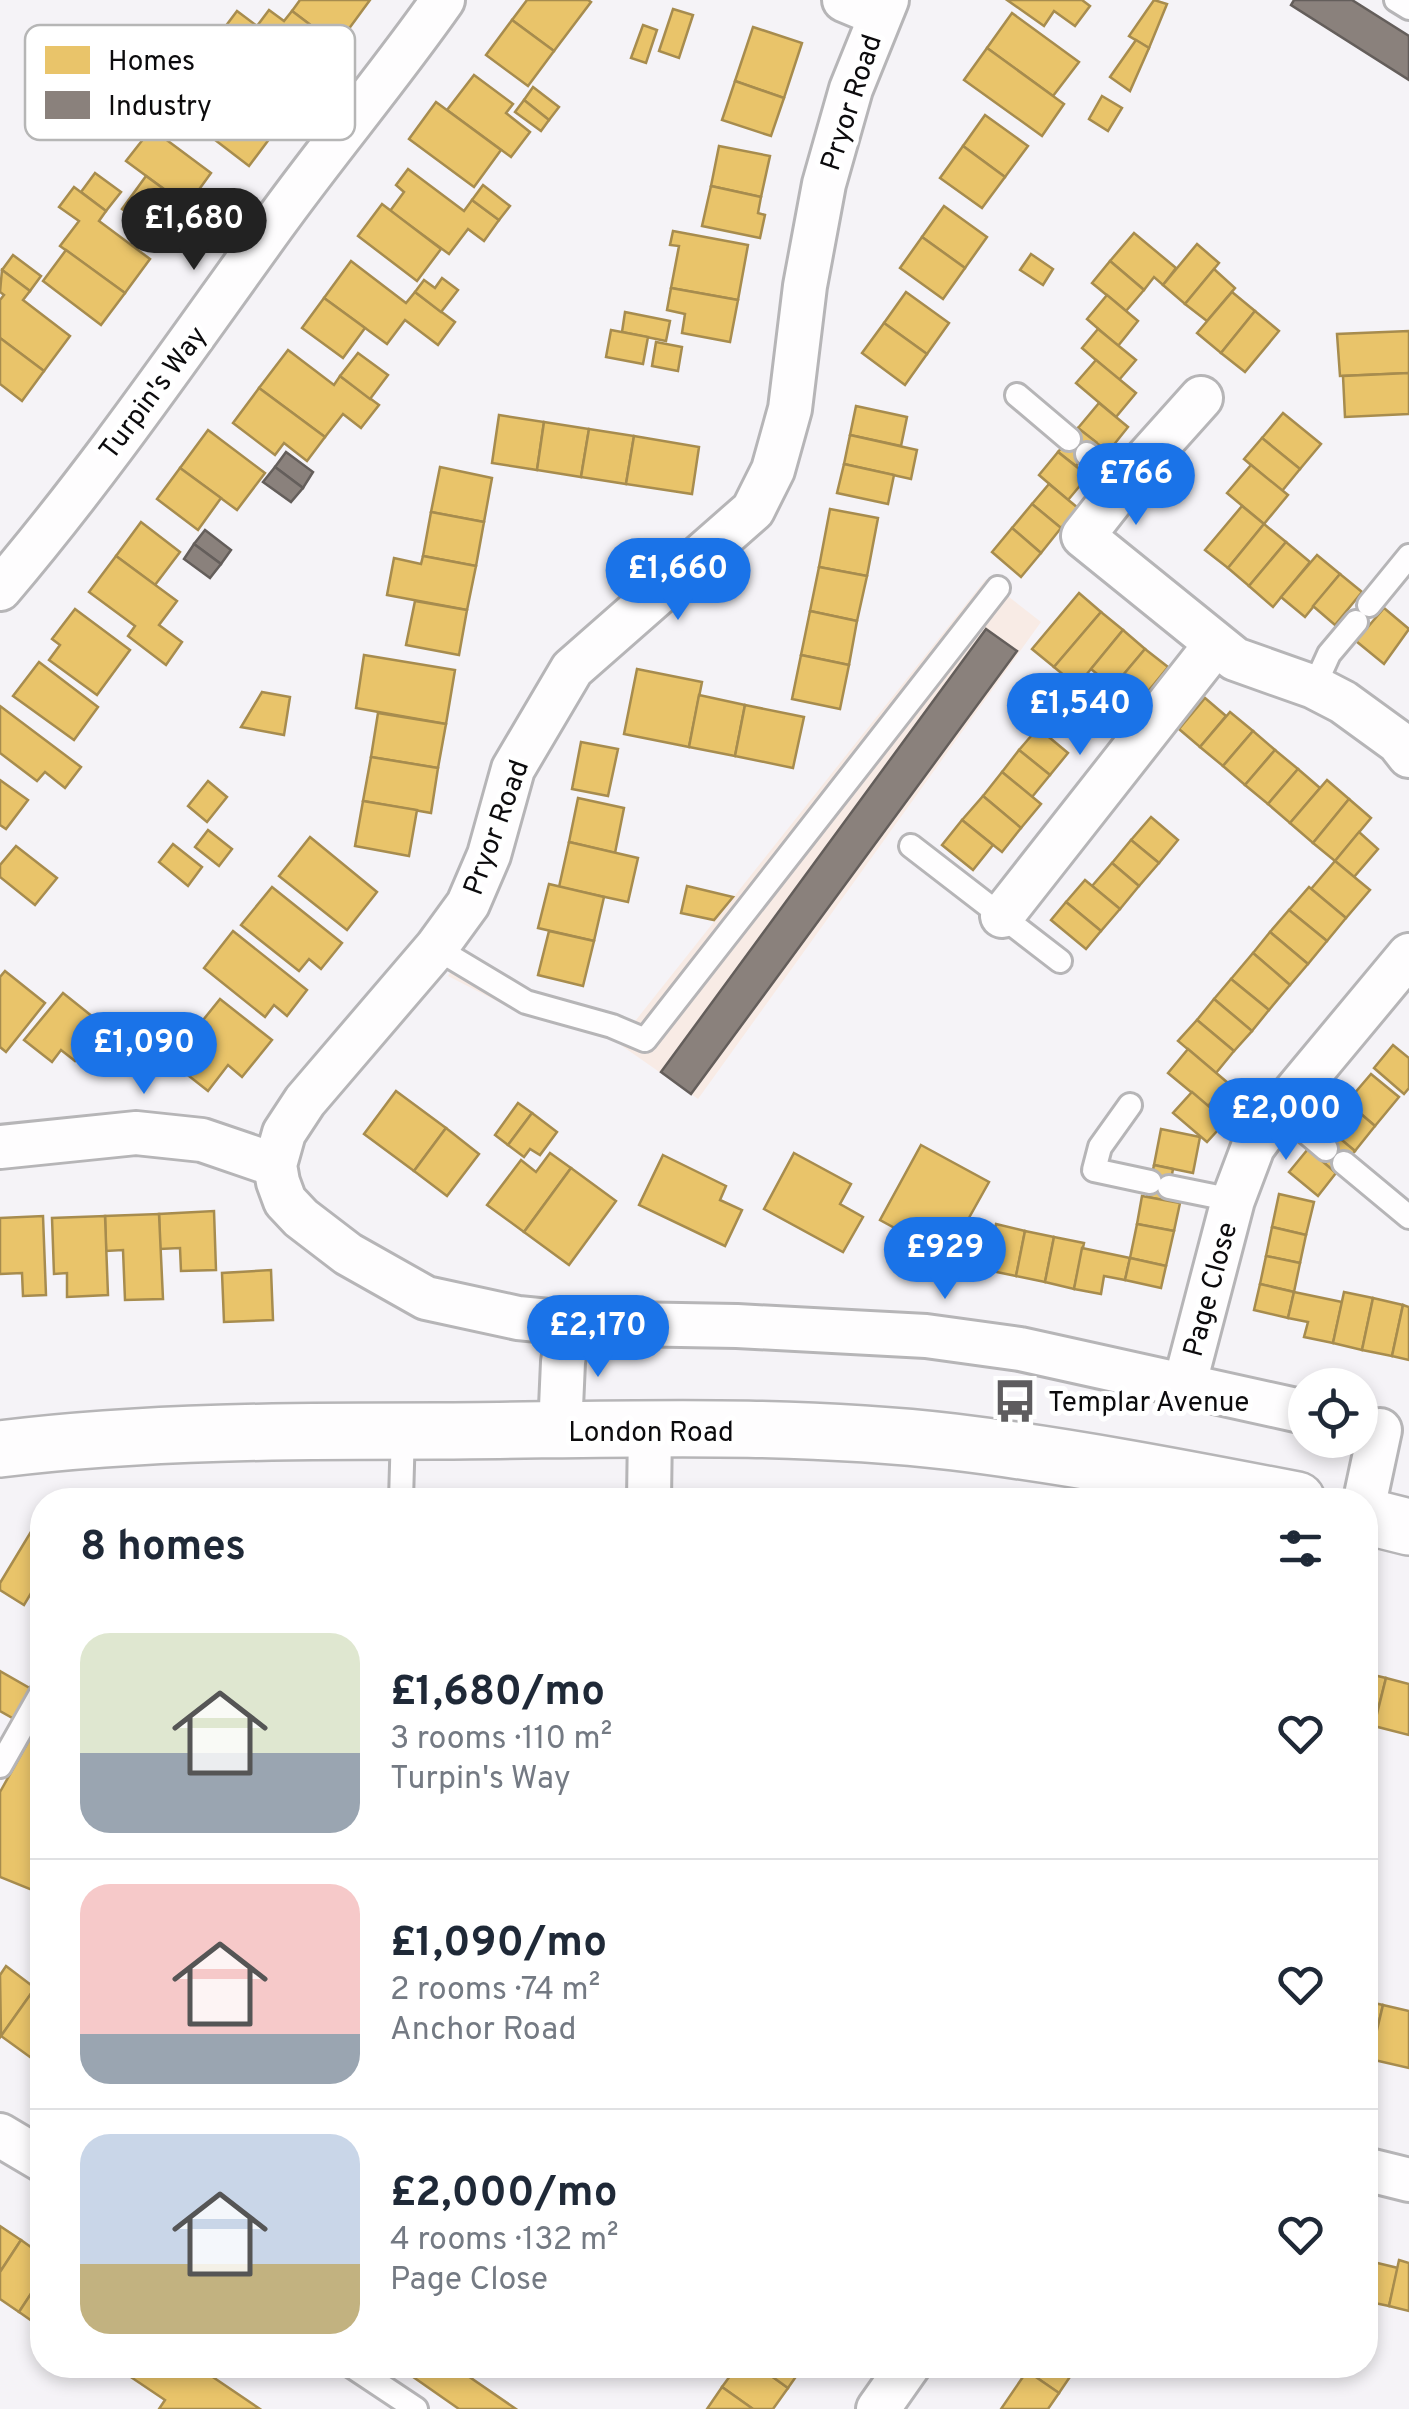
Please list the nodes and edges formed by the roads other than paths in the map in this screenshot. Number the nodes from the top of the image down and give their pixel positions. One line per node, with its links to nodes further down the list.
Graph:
1 (443, 0): 5 (street, Turpin's Way)
2 (1396, 0): 4 (lane)
3 (870, 5): 18 (street, Pryor Road)
4 (1409, 8)
5 (355, 114)
6 (336, 140): 12 (street, Turpin's Way)
7 (1017, 395): 9 (lane)
8 (1200, 398): 9 (street)
9 (1123, 485): 13 (street)
10 (1409, 556): 14 (lane)
11 (998, 588): 18 (lane)
12 (0, 589)
13 (1216, 645): 14 (street); 17 (street)
14 (1314, 687): 15 (street)
15 (1409, 756)
16 (911, 846): 17 (lane)
17 (1002, 916): 20 (lane)
18 (436, 948): 24 (street, Pryor Road)
19 (1409, 955): 22 (street, Page Close)
20 (1060, 961)
21 (1130, 1105): 25 (lane)
22 (1280, 1110): 25 (street, Page Close); 26 (lane)
23 (0, 1147): 24 (street)
24 (276, 1165): 27 (street)
25 (1233, 1200): 28 (street, Page Close)
26 (1409, 1217)
27 (569, 1323): 28 (street); 31 (street)
28 (1185, 1383): 29 (street)
29 (1288, 1408)
30 (650, 1429): 31 (main road, London Road); 36 (street); 37 (main road, London Road)
31 (560, 1430): 32 (main road, London Road)
32 (403, 1431): 34 (main road, London Road); 35 (lane)
33 (1383, 1431): 38 (street)
34 (0, 1449)
35 (401, 1488)
36 (649, 1488)
37 (1234, 1488)
38 (1368, 1488)
39 (1378, 1519): 40 (main road)
40 (1409, 1527)
41 (30, 1713): 42 (lane)
42 (0, 1766)
43 (0, 2135): 44 (street)
44 (30, 2153)
45 (1378, 2173): 46 (street)
46 (1409, 2180)
47 (370, 2378): 49 (lane)
48 (900, 2378): 50 (street)
49 (416, 2409)
50 (878, 2409)

